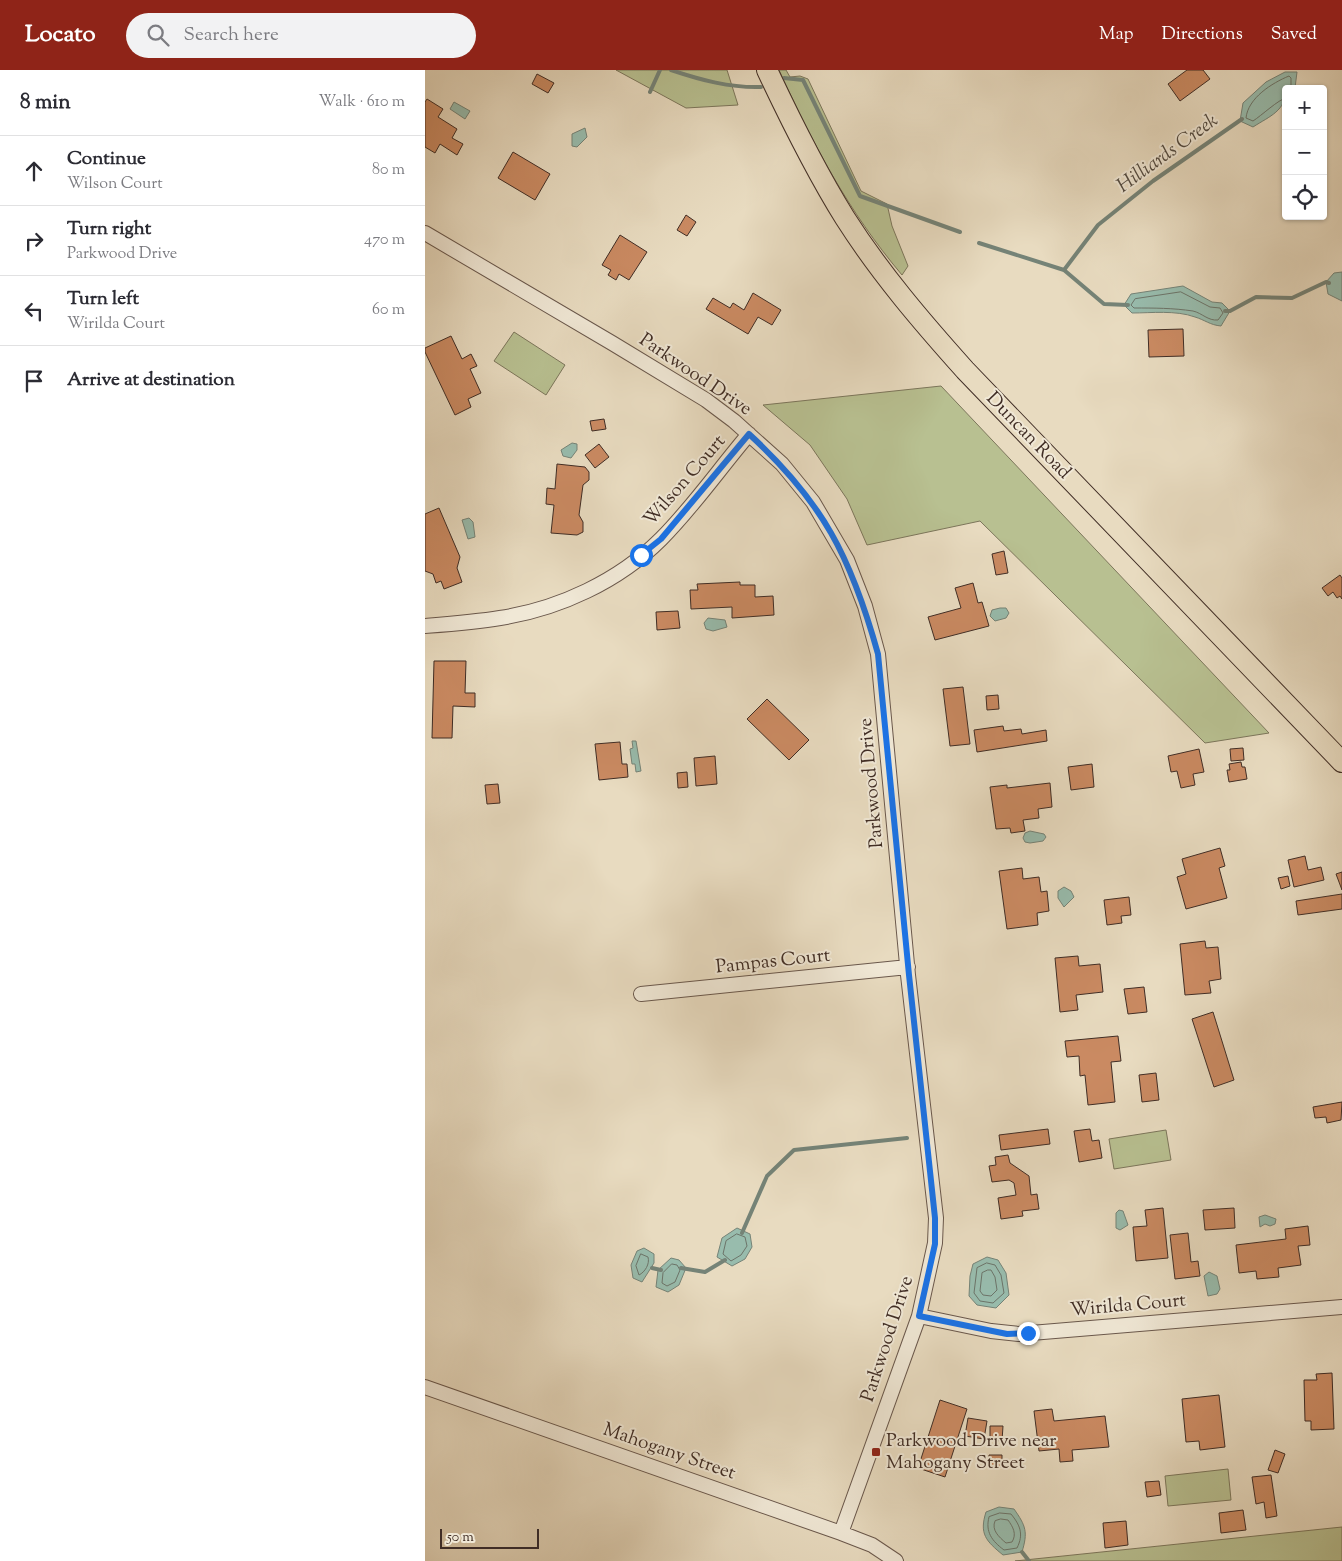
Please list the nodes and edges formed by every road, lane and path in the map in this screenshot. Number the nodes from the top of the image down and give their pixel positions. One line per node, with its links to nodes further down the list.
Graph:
1 (767, 70): 5 (highway, Duncan Road)
2 (425, 233): 3 (street, Parkwood Drive)
3 (749, 434): 4 (street, Wilson Court); 6 (street, Parkwood Drive)
4 (425, 626)
5 (1342, 762)
6 (908, 967): 7 (street, Pampas Court); 9 (street, Parkwood Drive)
7 (641, 994)
8 (1342, 1306): 9 (street, Wirilda Court)
9 (919, 1316): 11 (street, Parkwood Drive)
10 (425, 1387): 11 (street, Mahogany Street)
11 (841, 1533): 12 (street, Mahogany Street)
12 (896, 1561)

